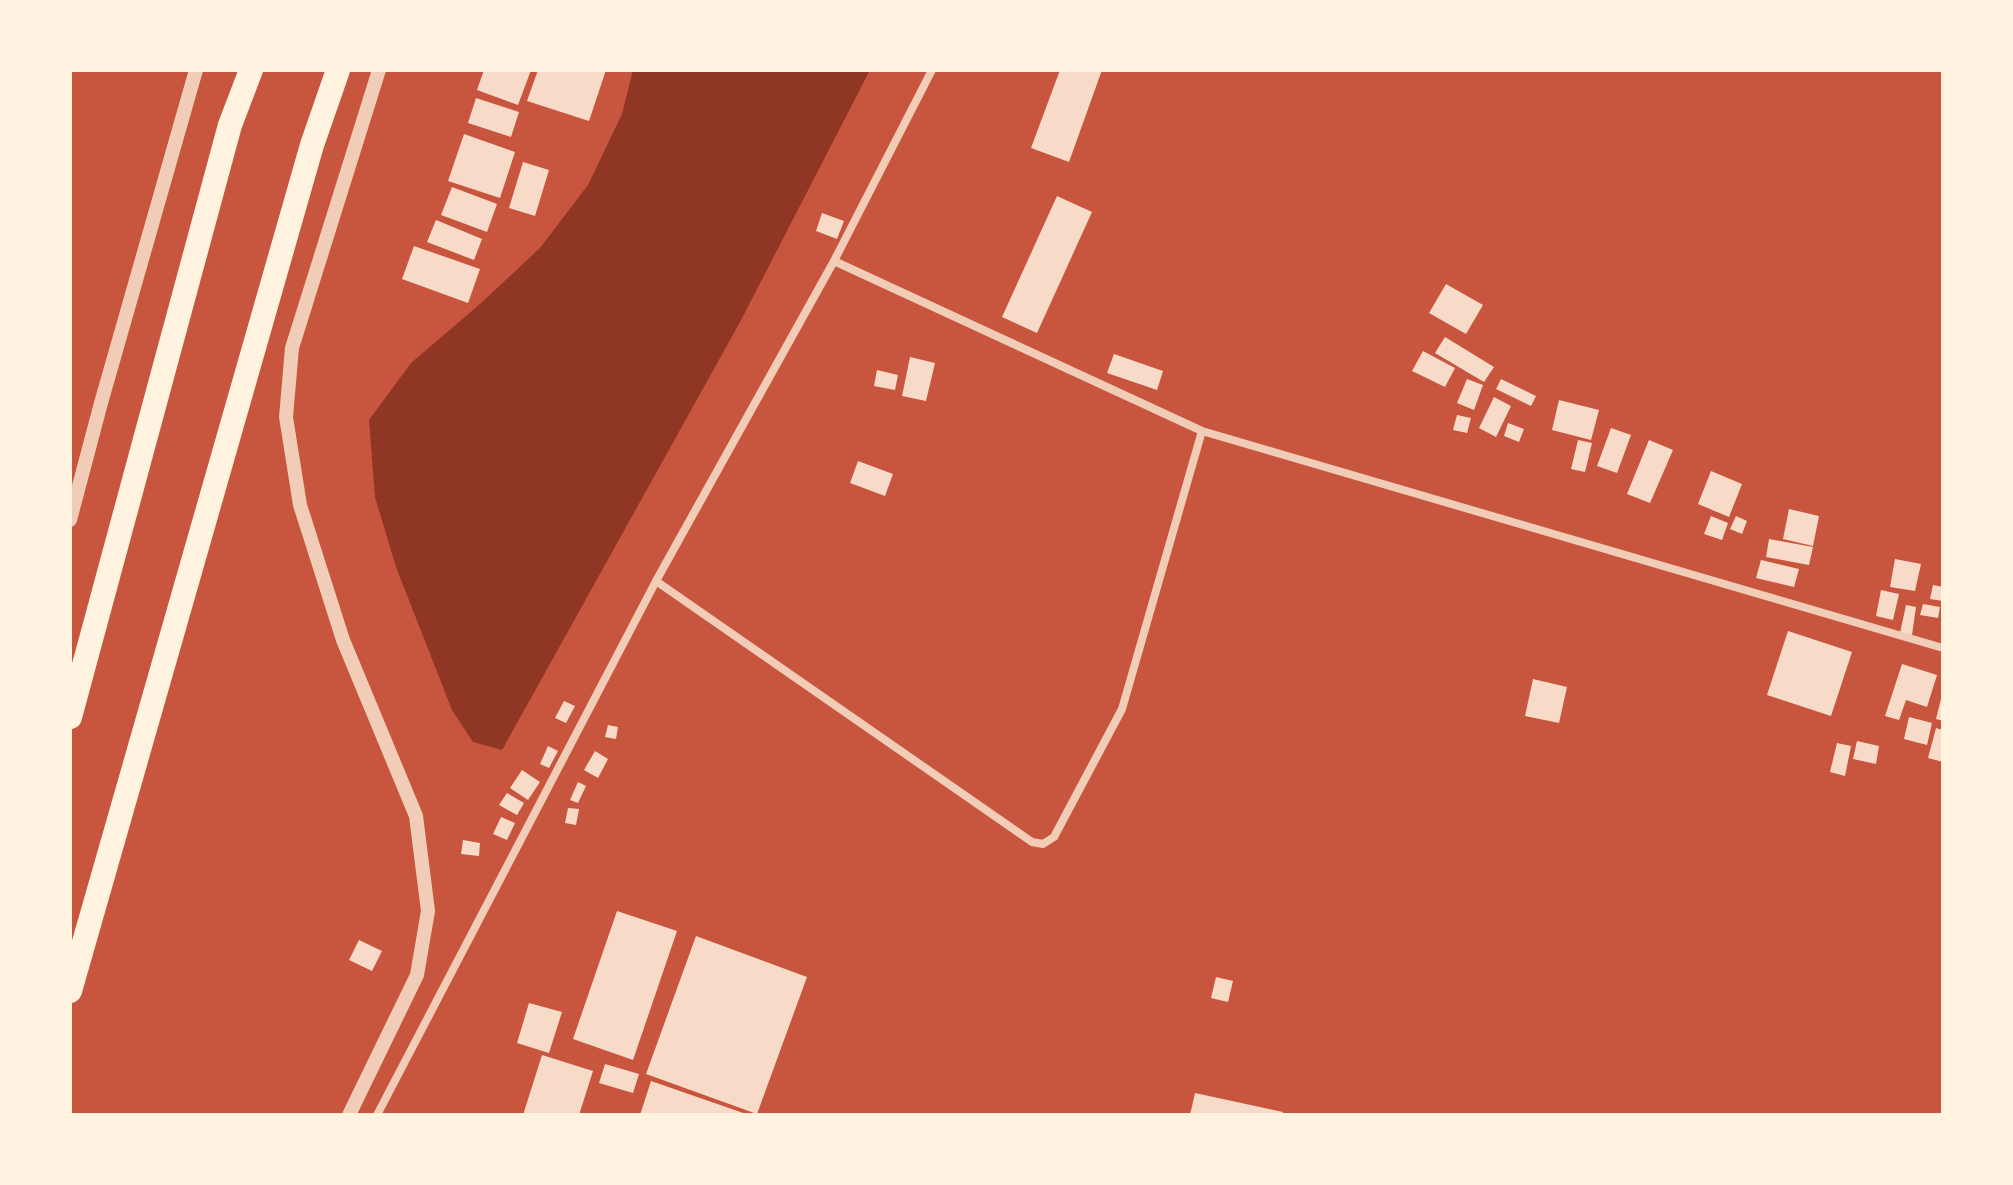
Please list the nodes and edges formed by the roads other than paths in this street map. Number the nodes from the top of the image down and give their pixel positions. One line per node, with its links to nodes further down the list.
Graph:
1 (196, 70): 8 (street)
2 (251, 70): 11 (highway)
3 (338, 70): 12 (highway)
4 (379, 70): 13 (street)
5 (932, 70): 6 (street)
6 (834, 261): 7 (street); 9 (street)
7 (1202, 431): 9 (street); 10 (street)
8 (70, 520)
9 (656, 581): 14 (street)
10 (1943, 648)
11 (70, 717)
12 (70, 991)
13 (349, 1115)
14 (377, 1115)

